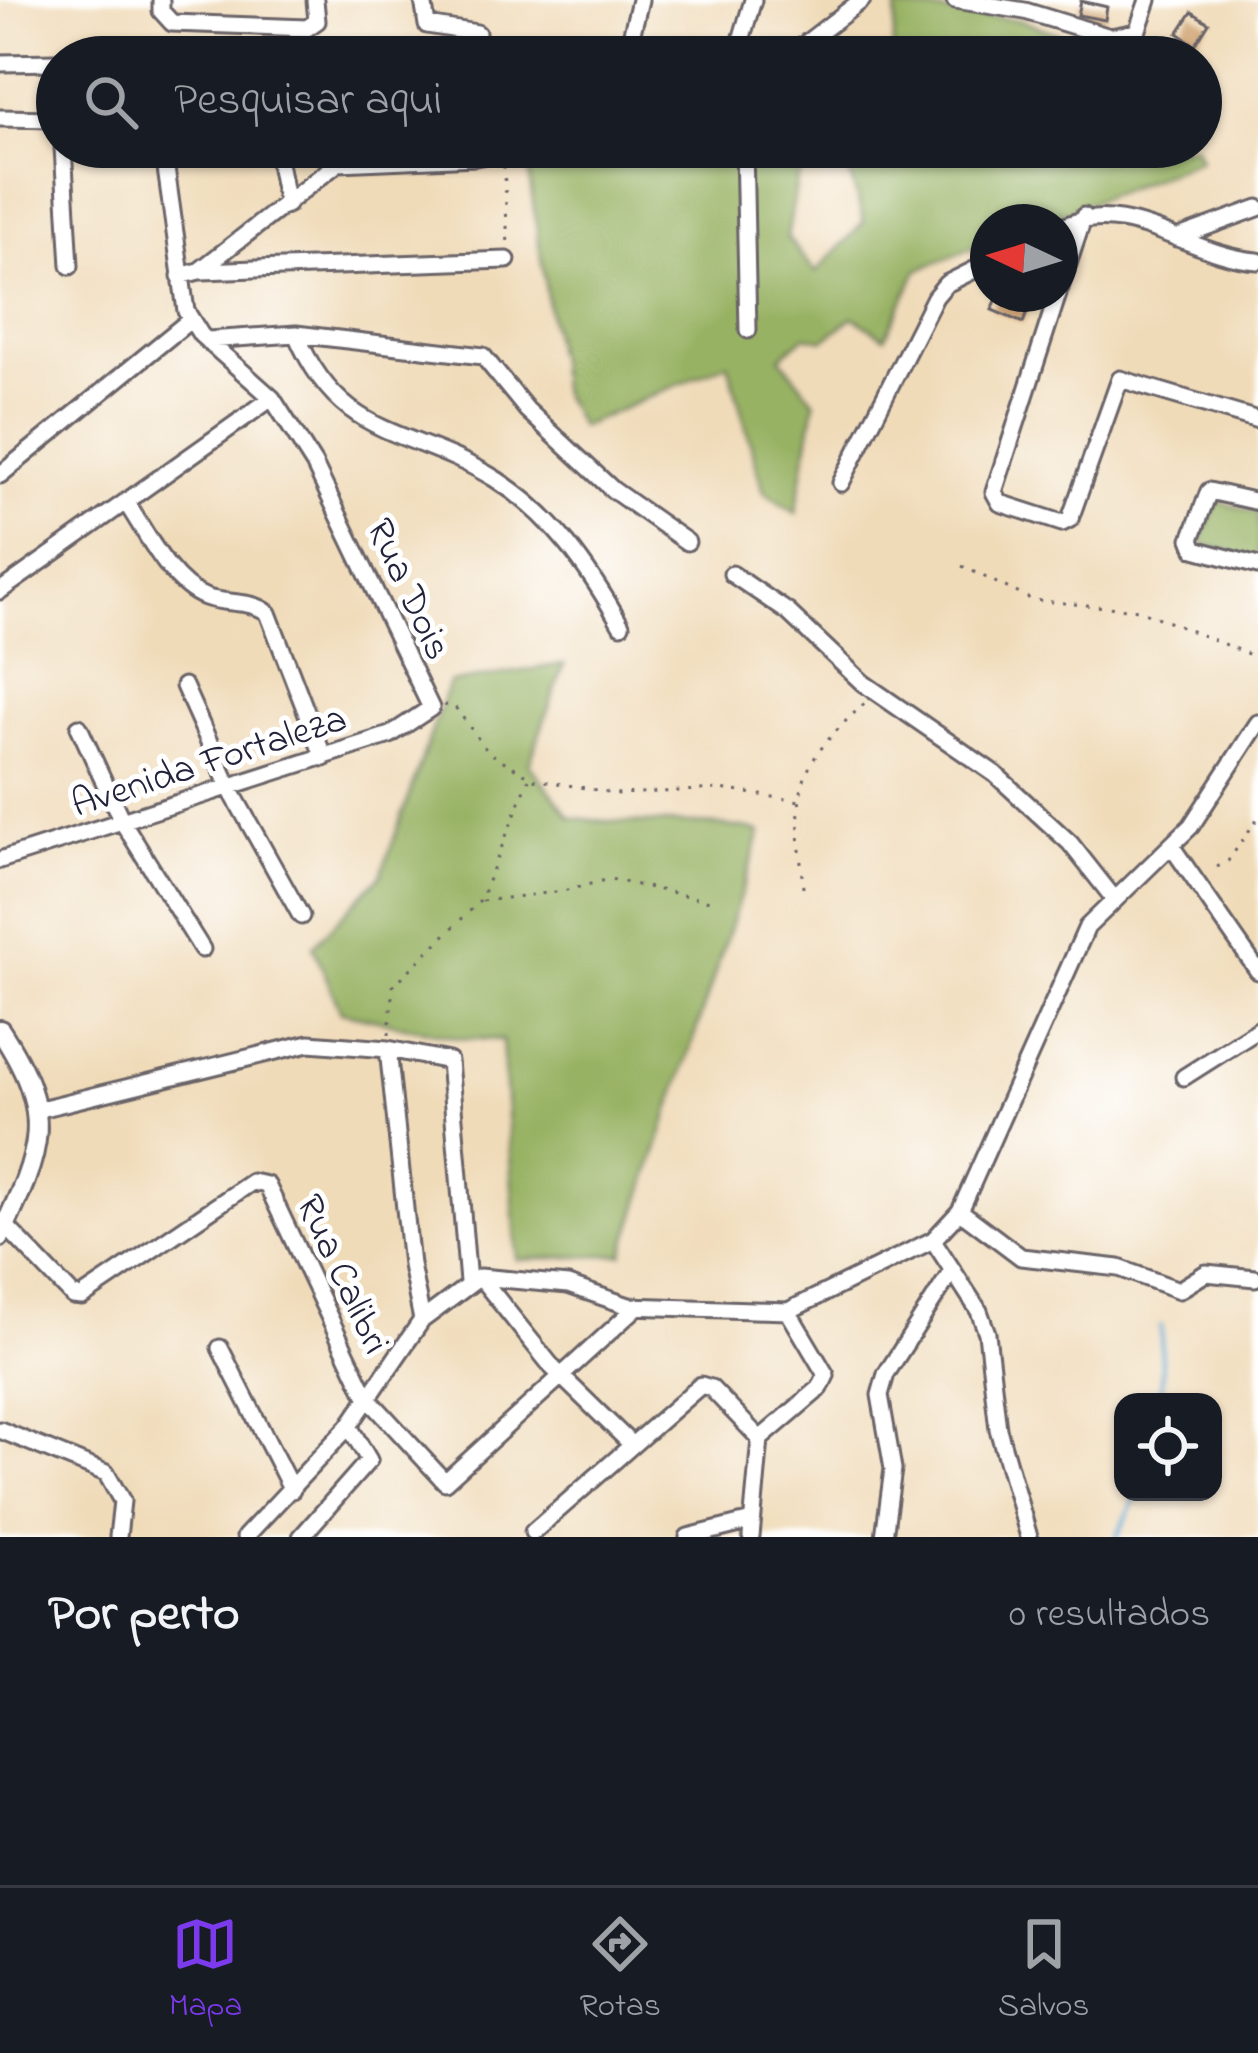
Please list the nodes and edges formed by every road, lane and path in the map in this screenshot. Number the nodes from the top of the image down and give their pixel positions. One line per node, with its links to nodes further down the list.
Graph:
1 (161, 0): 2 (street)
2 (315, 0)
3 (423, 0): 9 (street)
4 (640, 0): 10 (street)
5 (753, 0): 11 (street)
6 (862, 0): 12 (street)
7 (956, 0): 13 (street)
8 (1148, 0): 14 (street)
9 (478, 33)
10 (631, 36)
11 (742, 36)
12 (815, 36)
13 (1107, 36)
14 (1115, 36)
15 (36, 62): 16 (street)
16 (0, 63)
17 (0, 118): 18 (street)
18 (36, 119)
19 (64, 168): 33 (street)
20 (166, 168): 36 (street)
21 (280, 168): 25 (street)
22 (332, 168): 25 (street)
23 (504, 168): 31 (path)
24 (744, 168): 39 (street)
25 (286, 205): 34 (street)
26 (1258, 208): 30 (street)
27 (1084, 216): 28 (street); 29 (street); 30 (street)
28 (1078, 219)
29 (1078, 234)
30 (1176, 238): 32 (street)
31 (507, 260): 34 (street)
32 (1258, 261)
33 (70, 266)
34 (199, 271): 36 (street)
35 (970, 272): 45 (street)
36 (180, 276): 38 (street)
37 (1052, 312): 43 (street)
38 (190, 320): 41 (street, Rua Dois); 44 (street)
39 (748, 330)
40 (296, 334): 41 (street); 48 (street); 53 (street)
41 (208, 340): 42 (street, Rua Dois)
42 (272, 398): 47 (street); 57 (street, Rua Dois)
43 (1258, 420)
44 (0, 475)
45 (841, 483)
46 (1258, 502): 50 (street)
47 (127, 505): 52 (street); 60 (street)
48 (687, 542)
49 (962, 566): 54 (path)
50 (1258, 566)
51 (732, 574): 56 (street)
52 (0, 591)
53 (621, 625)
54 (1258, 658)
55 (184, 686): 62 (street)
56 (876, 693): 63 (path); 70 (street)
57 (431, 708): 60 (street, Avenida Fortaleza); 61 (path, Rua Dois)
58 (1258, 723): 66 (street)
59 (80, 727): 65 (street)
60 (324, 758): 62 (street, Avenida Fortaleza)
61 (530, 777): 63 (path, Rua Dois); 71 (path)
62 (230, 789): 65 (street, Avenida Fortaleza); 73 (street)
63 (800, 801): 69 (path)
64 (1258, 818): 68 (path)
65 (122, 821): 67 (street, Avenida Fortaleza); 74 (street)
66 (1172, 847): 70 (street); 75 (street)
67 (0, 860)
68 (1217, 867)
69 (802, 888)
70 (1115, 900): 81 (street)
71 (481, 901): 72 (path); 78 (path)
72 (710, 902)
73 (301, 916)
74 (202, 950)
75 (1258, 971)
76 (0, 1030): 80 (street)
77 (1258, 1030): 79 (street)
78 (388, 1049): 80 (street); 86 (street); 89 (street)
79 (1184, 1077)
80 (40, 1109): 82 (street)
81 (959, 1211): 83 (street); 85 (street)
82 (3, 1231): 92 (street, Rua Calibri)
83 (933, 1240): 84 (street); 88 (street)
84 (952, 1271): 104 (street); 105 (street)
85 (1255, 1278)
86 (474, 1280): 87 (street); 89 (street); 91 (street)
87 (638, 1306): 88 (street); 91 (street)
88 (788, 1311): 95 (street)
89 (422, 1319): 92 (street)
90 (220, 1348): 97 (street)
91 (561, 1376): 92 (street); 96 (street)
92 (367, 1397): 93 (street)
93 (349, 1426): 97 (street); 102 (street)
94 (0, 1430): 100 (street)
95 (760, 1439): 96 (street); 98 (street)
96 (630, 1443): 99 (street)
97 (292, 1490): 101 (street)
98 (752, 1529): 103 (street)
99 (533, 1532)
100 (118, 1537)
101 (245, 1537)
102 (301, 1537)
103 (688, 1537)
104 (884, 1537)
105 (1029, 1537)

